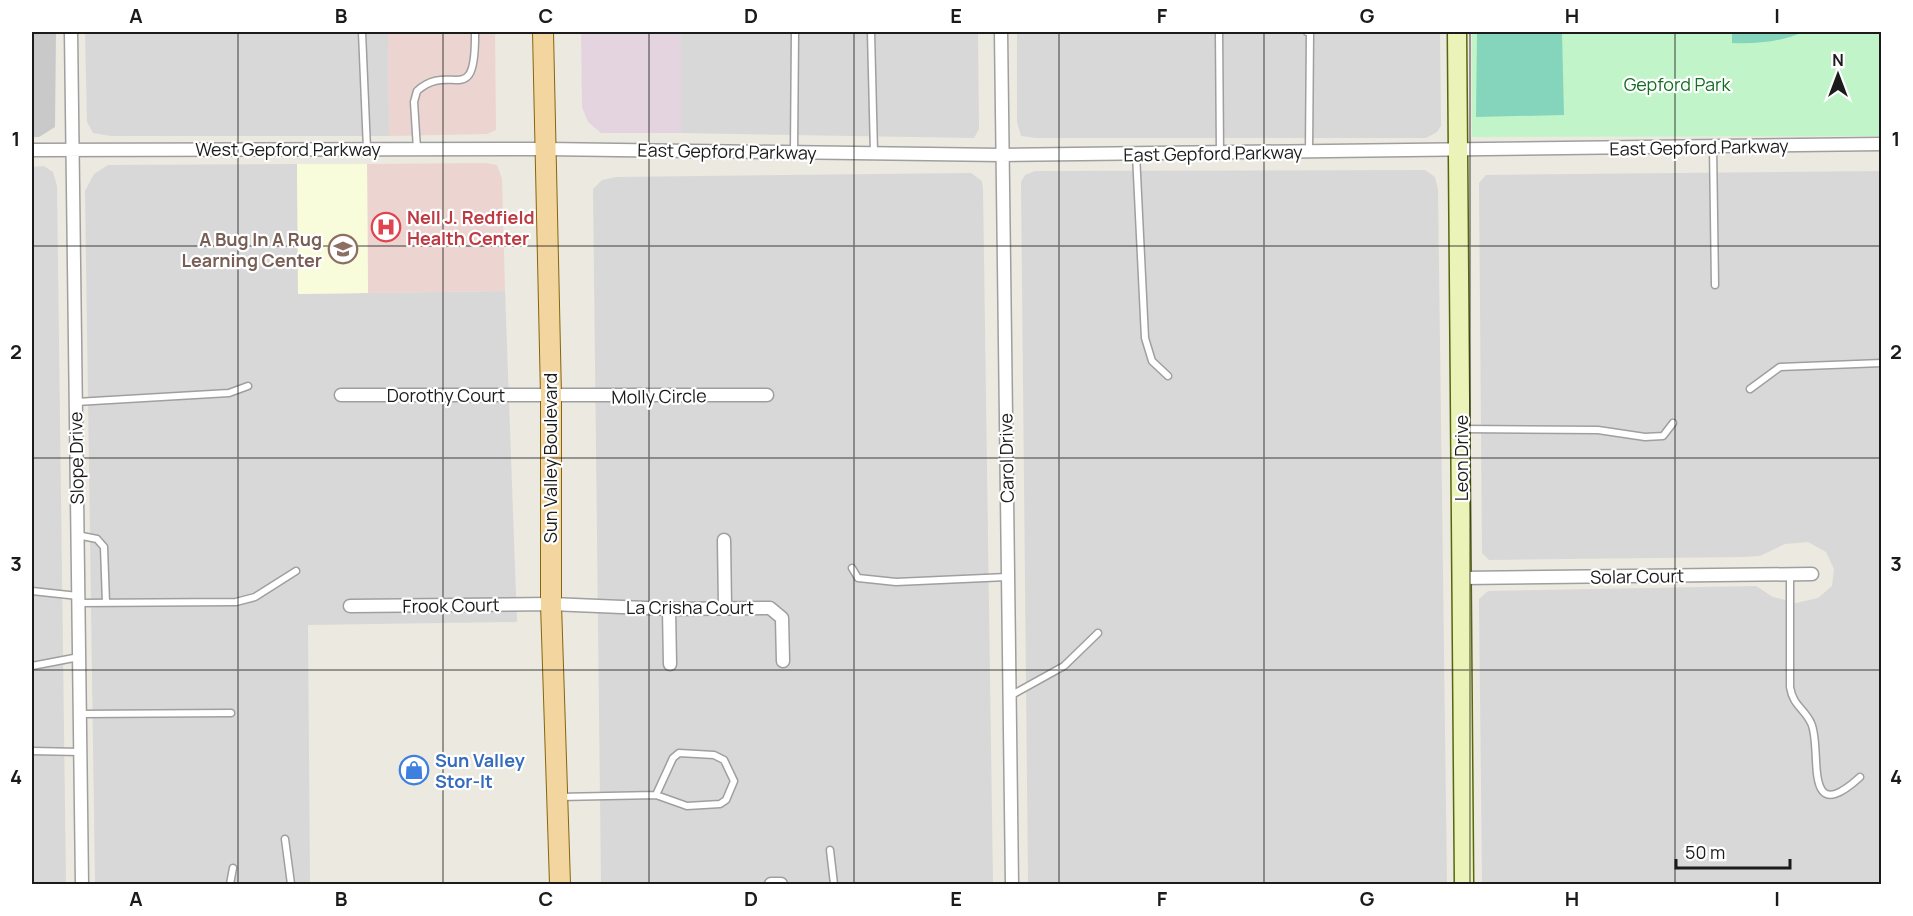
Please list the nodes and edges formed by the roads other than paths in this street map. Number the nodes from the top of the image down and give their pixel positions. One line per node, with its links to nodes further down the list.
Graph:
1 (71, 32): 17 (street, Slope Drive)
2 (362, 32): 13 (lane)
3 (474, 32): 14 (lane)
4 (543, 32): 15 (main road, Sun Valley Boulevard)
5 (795, 32): 19 (lane)
6 (871, 32): 22 (lane)
7 (1000, 32): 24 (street, Carol Drive)
8 (1219, 32): 21 (lane)
9 (1309, 32): 20 (lane)
10 (1457, 32): 18 (street, Leon Drive)
11 (1881, 144): 12 (street, East Gepford Parkway)
12 (1713, 146): 18 (street, East Gepford Parkway); 25 (lane)
13 (367, 149): 14 (street, West Gepford Parkway); 17 (street, West Gepford Parkway)
14 (417, 149): 15 (street, West Gepford Parkway)
15 (545, 149): 19 (street, East Gepford Parkway); 32 (main road, Sun Valley Boulevard)
16 (32, 150): 17 (street, West Gepford Parkway)
17 (72, 150): 33 (street, Slope Drive)
18 (1458, 150): 20 (street, East Gepford Parkway); 35 (street, Leon Drive)
19 (794, 152): 22 (street, East Gepford Parkway)
20 (1309, 152): 21 (street, East Gepford Parkway)
21 (1220, 153): 23 (street, East Gepford Parkway)
22 (874, 154): 24 (street, East Gepford Parkway)
23 (1136, 154): 24 (street, East Gepford Parkway); 27 (lane)
24 (1002, 155): 42 (street, Carol Drive)
25 (1715, 285)
26 (1881, 363): 29 (lane)
27 (1168, 376)
28 (248, 386): 33 (lane)
29 (1750, 389)
30 (341, 395): 32 (street, Dorothy Court)
31 (767, 395): 32 (street, Molly Circle)
32 (551, 396): 47 (main road, Sun Valley Boulevard)
33 (75, 402): 36 (street, Slope Drive)
34 (1673, 423): 35 (lane)
35 (1461, 429): 43 (street, Leon Drive)
36 (77, 535): 45 (street, Slope Drive); 46 (lane)
37 (724, 540): 49 (street)
38 (852, 568): 42 (lane)
39 (296, 572): 46 (lane)
40 (1790, 574): 41 (street, Solar Court); 43 (street, Solar Court); 61 (lane)
41 (1812, 574)
42 (1008, 577): 56 (street, Carol Drive)
43 (1462, 578): 75 (street, Leon Drive)
44 (32, 591): 45 (lane)
45 (78, 600): 46 (lane); 52 (street, Slope Drive)
46 (106, 603)
47 (551, 604): 48 (street, Frook Court); 50 (street, La Crisha Court); 63 (main road, Sun Valley Boulevard)
48 (351, 606)
49 (725, 606): 50 (street, La Crisha Court); 53 (street, La Crisha Court)
50 (669, 609): 54 (street)
51 (1098, 633): 56 (lane)
52 (79, 657): 55 (lane); 58 (street, Slope Drive)
53 (783, 661)
54 (670, 664)
55 (32, 666)
56 (1010, 696): 74 (street, Carol Drive)
57 (231, 713): 58 (lane)
58 (79, 714): 60 (street, Slope Drive)
59 (32, 751): 60 (lane)
60 (80, 752): 68 (street, Slope Drive)
61 (1860, 777)
62 (656, 795): 62 (lane); 63 (lane)
63 (558, 797): 71 (main road, Sun Valley Boulevard)
64 (285, 839): 70 (lane)
65 (830, 850): 73 (lane)
66 (233, 868): 69 (lane)
67 (782, 884): 72 (street)
68 (82, 885)
69 (230, 885)
70 (291, 885)
71 (560, 885)
72 (771, 885)
73 (834, 885)
74 (1012, 885)
75 (1464, 885)

